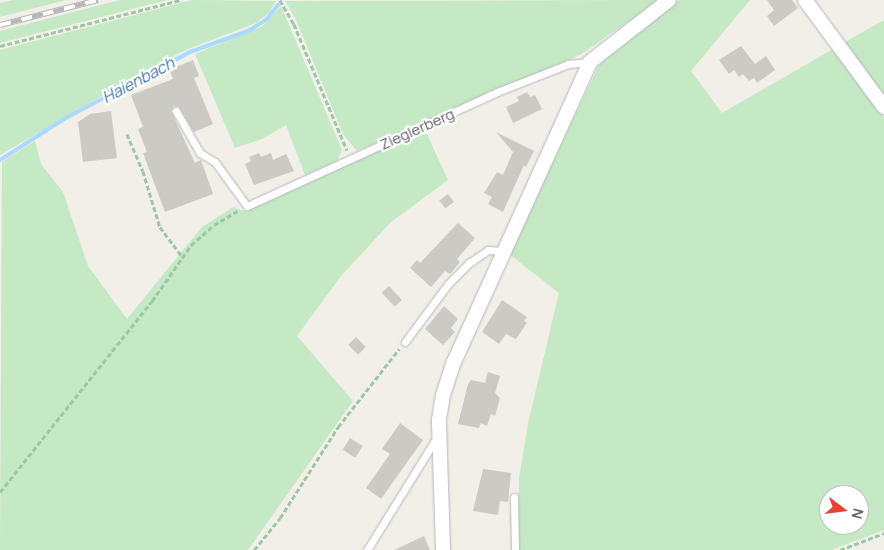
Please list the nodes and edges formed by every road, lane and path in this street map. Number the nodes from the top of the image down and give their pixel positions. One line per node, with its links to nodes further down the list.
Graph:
1 (180, 0): 5 (path)
2 (280, 0): 10 (path)
3 (668, 0): 6 (street, Zieglerberg)
4 (805, 0): 7 (street)
5 (0, 46)
6 (590, 62): 10 (lane, Zieglerberg); 12 (street, Zieglerberg)
7 (884, 107)
8 (176, 112): 11 (lane)
9 (127, 134): 13 (path)
10 (351, 158): 11 (lane, Zieglerberg)
11 (247, 206): 13 (path)
12 (503, 251): 14 (lane); 15 (street, Zieglerberg)
13 (182, 256): 16 (path)
14 (404, 342): 19 (path)
15 (439, 435): 20 (lane); 21 (street, Zieglerberg)
16 (0, 492)
17 (514, 497): 22 (lane)
18 (884, 533): 23 (path)
19 (254, 550)
20 (367, 550)
21 (443, 550)
22 (515, 550)
23 (840, 550)

